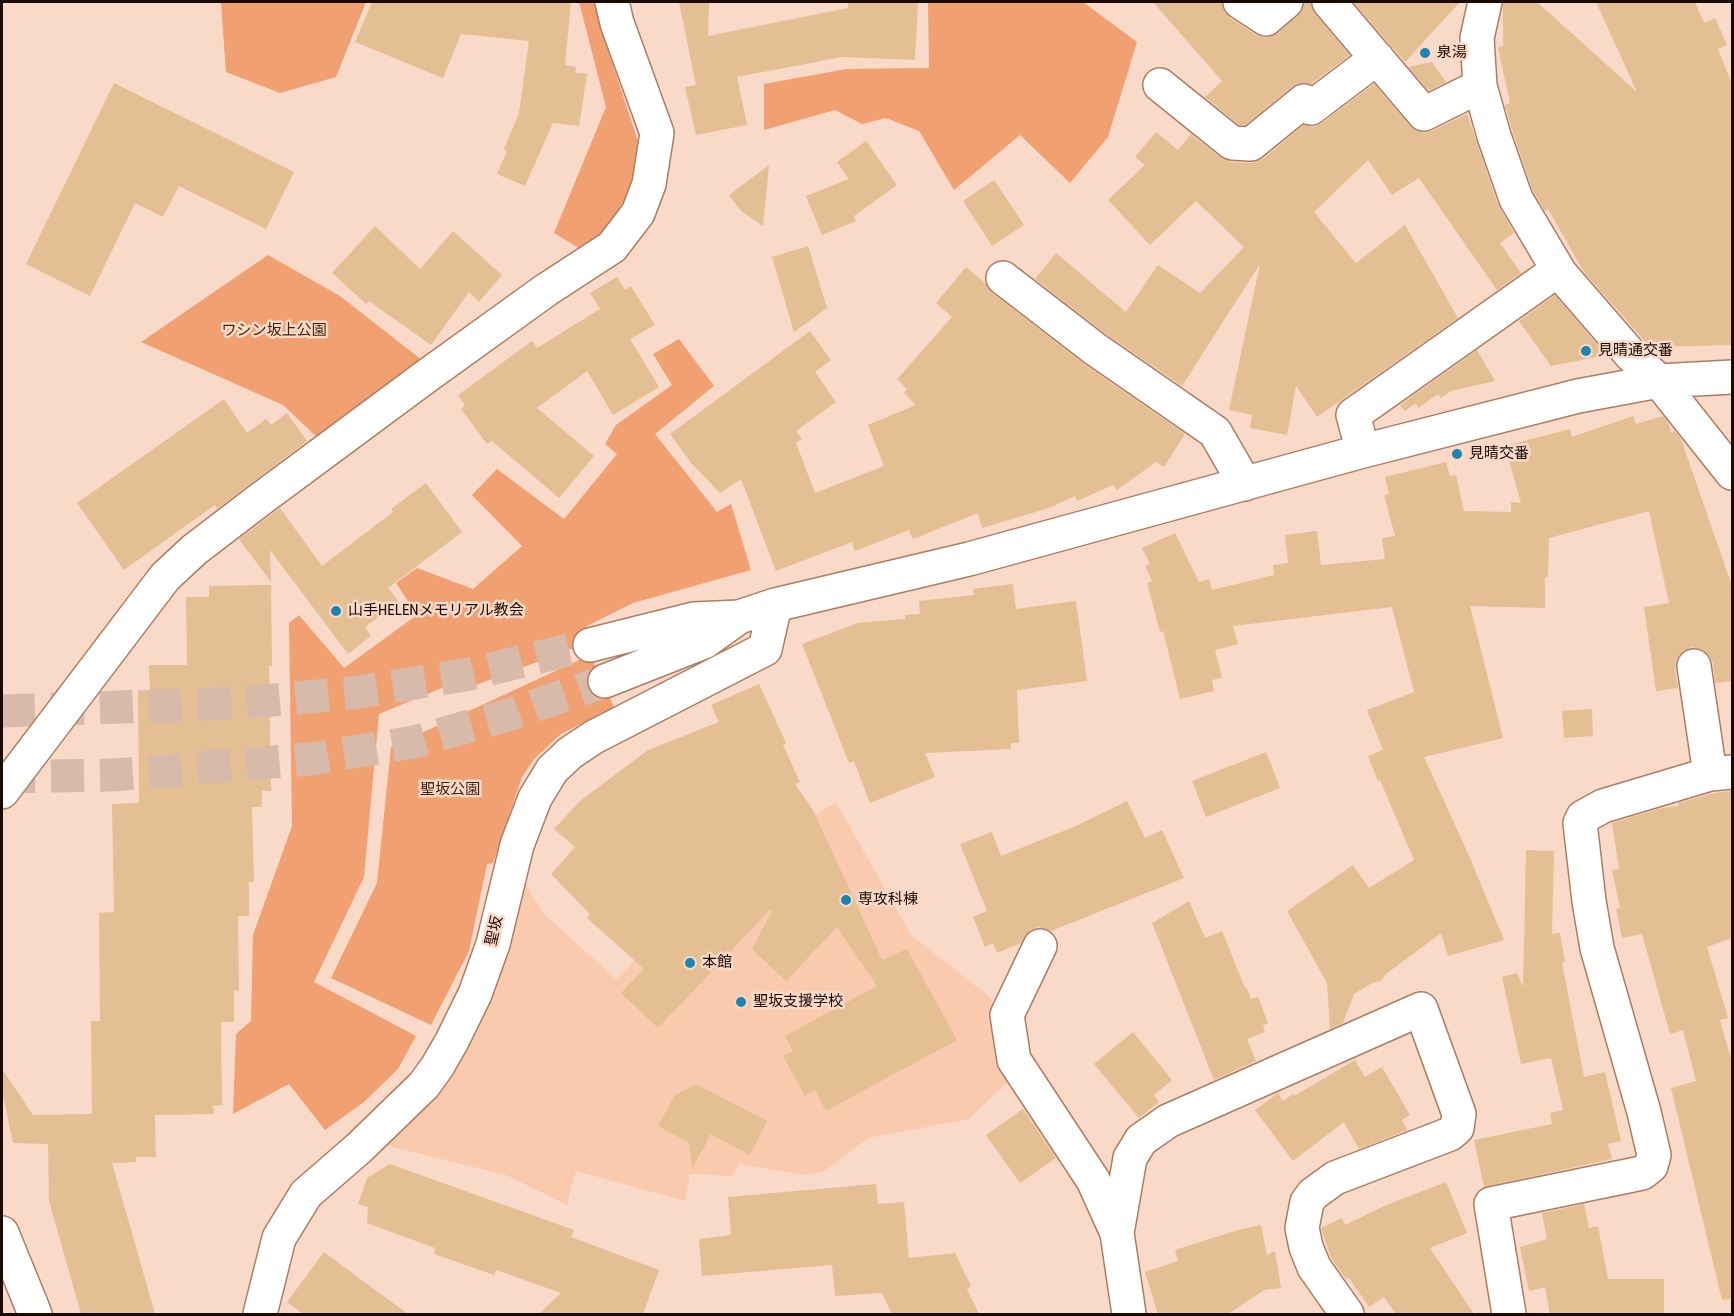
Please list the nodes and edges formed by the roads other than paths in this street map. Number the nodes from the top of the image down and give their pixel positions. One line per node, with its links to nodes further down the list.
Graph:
1 (612, 2): 22 (street)
2 (1240, 2): 3 (street)
3 (1286, 2)
4 (1329, 2): 6 (street)
5 (1485, 2): 8 (street)
6 (1377, 58): 7 (street); 8 (street)
7 (1160, 85)
8 (1480, 86): 9 (street)
9 (1558, 270): 12 (street); 13 (street)
10 (1003, 278): 15 (street)
11 (1732, 377): 12 (street)
12 (1659, 381): 13 (street); 14 (street)
13 (1364, 451): 15 (street)
14 (1732, 473)
15 (1245, 484): 16 (street)
16 (775, 605): 17 (street); 27 (street, 聖坂)
17 (739, 617): 18 (street); 20 (street)
18 (590, 645)
19 (1694, 666): 21 (street)
20 (605, 681)
21 (1721, 773): 30 (street)
22 (2, 792)
23 (1040, 946): 25 (street)
24 (2, 1233): 26 (street)
25 (1118, 1233): 28 (street); 29 (street)
26 (35, 1314)
27 (260, 1314)
28 (1130, 1314)
29 (1347, 1314)
30 (1509, 1314)

